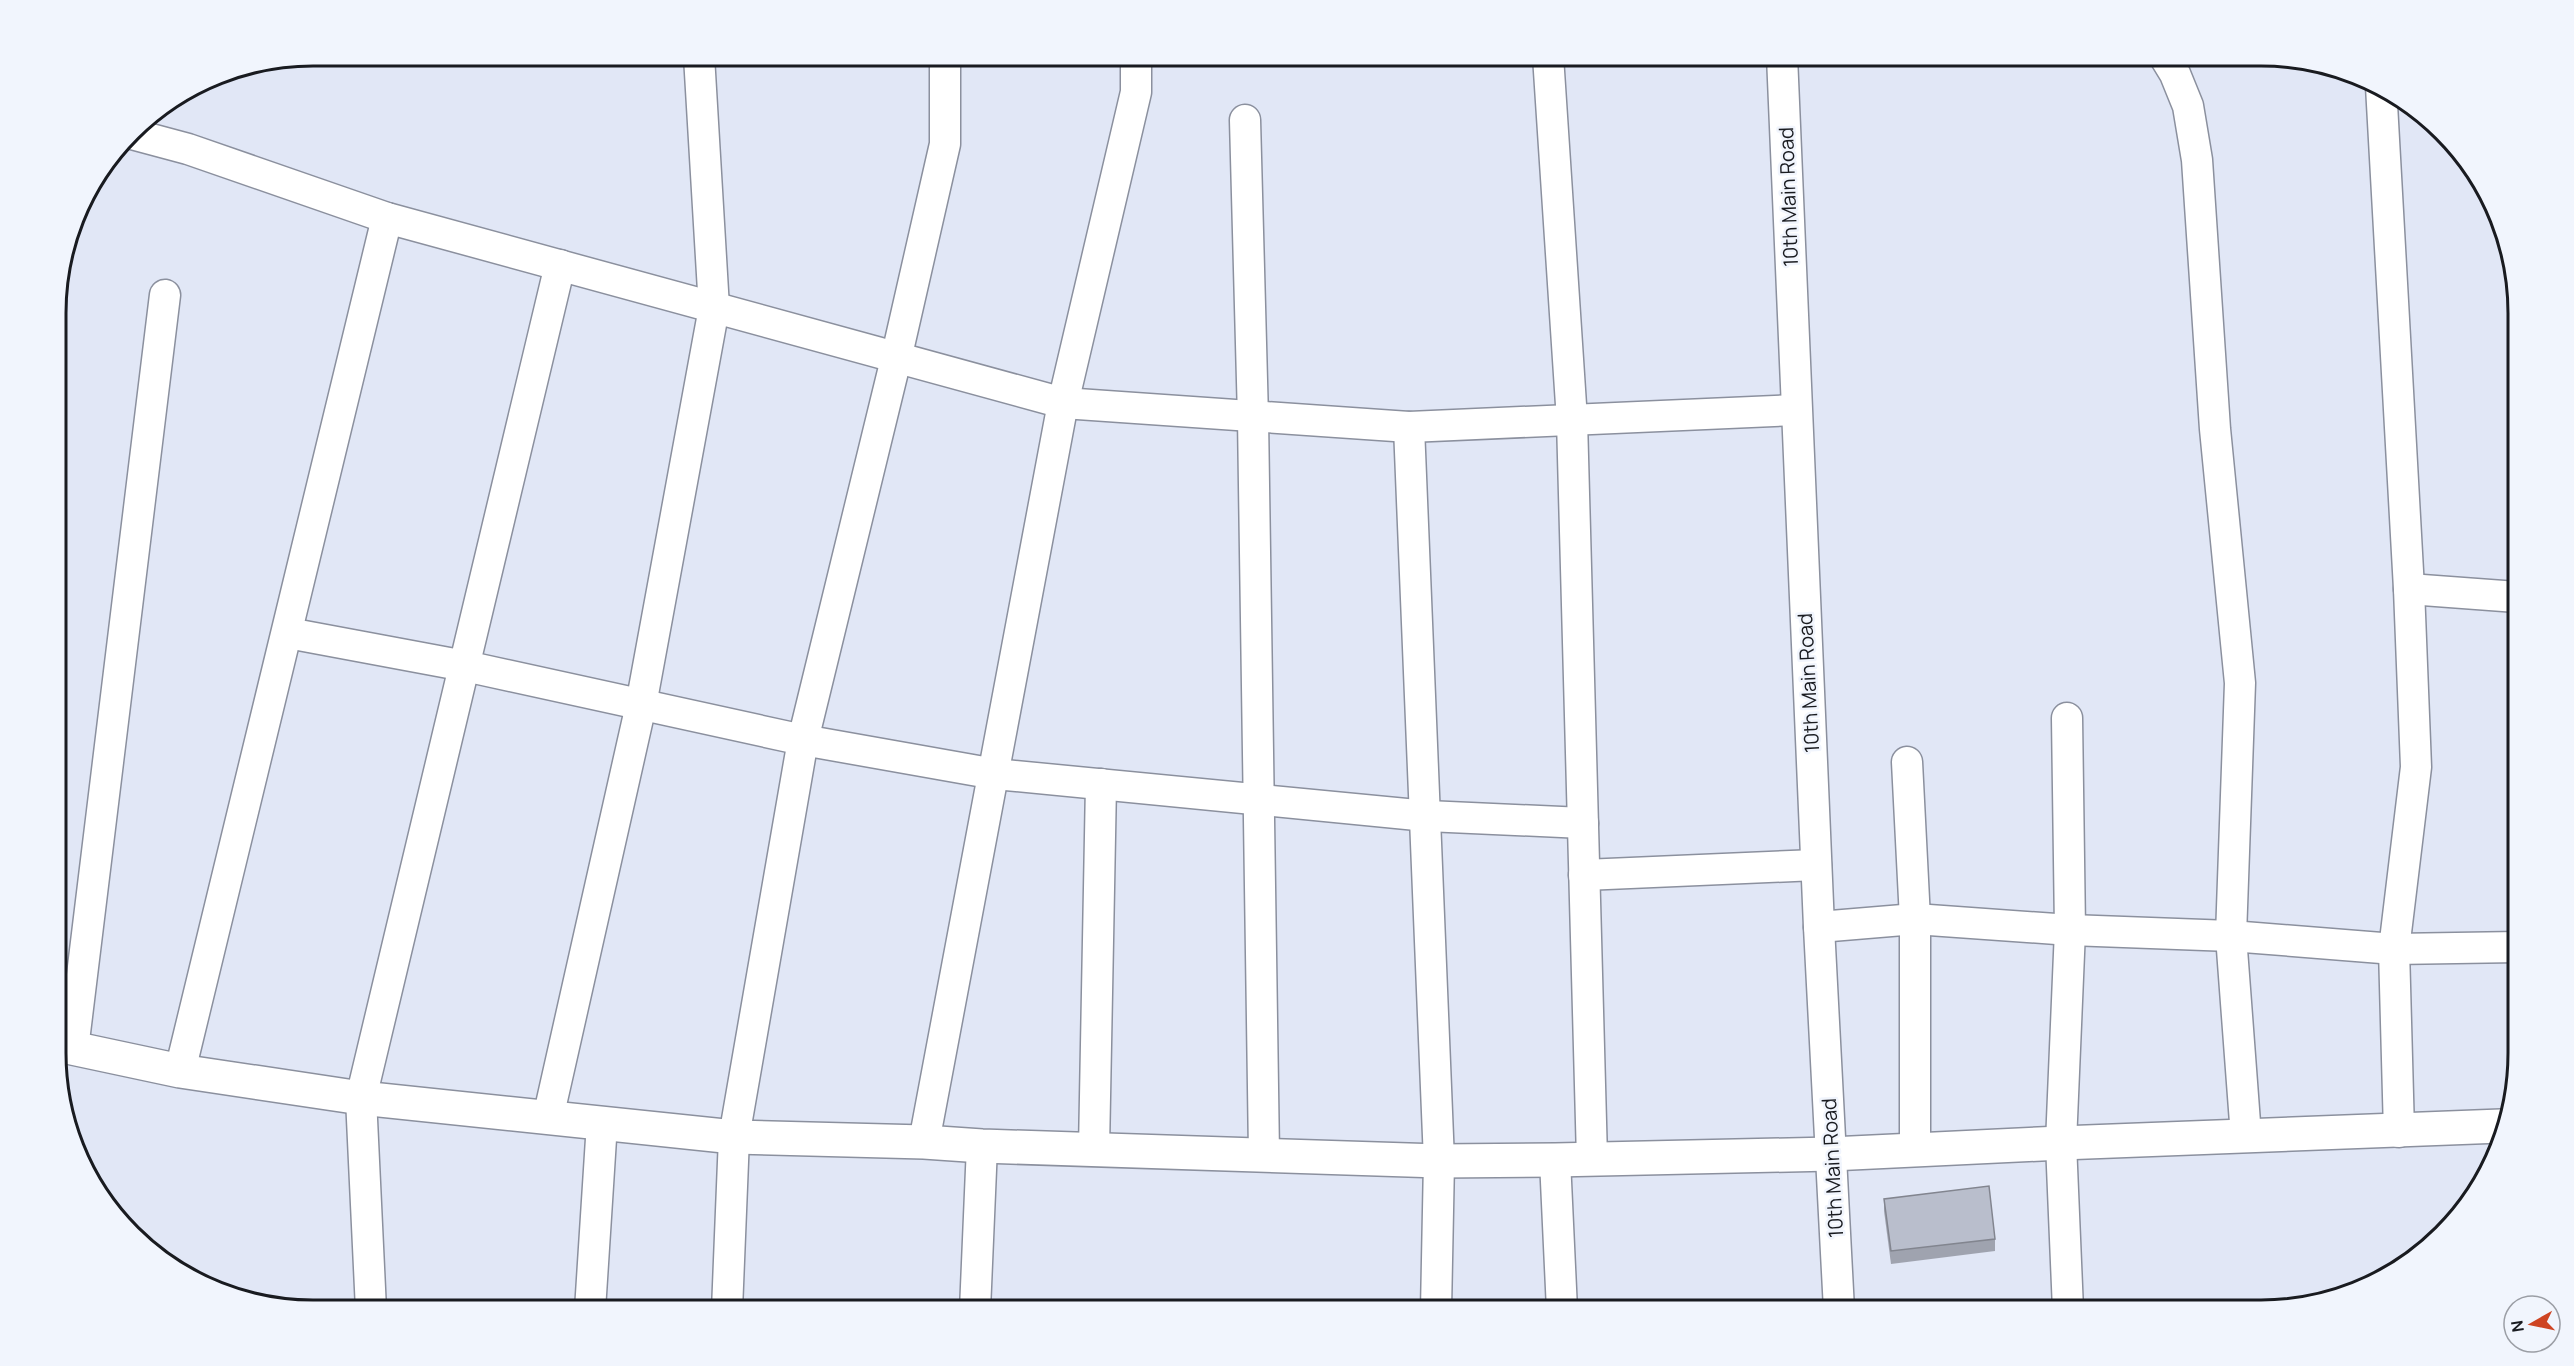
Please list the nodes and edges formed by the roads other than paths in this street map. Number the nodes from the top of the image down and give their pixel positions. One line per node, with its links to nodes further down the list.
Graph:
1 (700, 66): 13 (street)
2 (945, 66): 14 (street)
3 (1136, 66): 15 (street)
4 (1549, 66): 18 (street)
5 (1782, 66): 16 (street, 10th Main Road)
6 (2170, 66): 38 (street)
7 (2382, 97): 20 (street)
8 (1245, 120): 17 (street)
9 (140, 136): 10 (street)
10 (387, 218): 11 (street); 22 (street)
11 (560, 265): 13 (street); 23 (street)
12 (165, 295): 41 (street)
13 (714, 308): 14 (street); 24 (street)
14 (896, 359): 15 (street); 26 (street)
15 (1063, 403): 17 (street); 28 (street)
16 (1796, 410): 18 (street); 33 (street, 10th Main Road)
17 (1253, 418): 19 (street); 30 (street)
18 (1572, 420): 19 (street); 32 (street)
19 (1409, 427): 31 (street)
20 (2409, 589): 21 (street); 40 (street)
21 (2508, 596)
22 (288, 633): 23 (street); 43 (street)
23 (465, 666): 24 (street); 44 (street)
24 (641, 705): 26 (street); 45 (street)
25 (2067, 718): 37 (street)
26 (803, 741): 28 (street); 50 (street)
27 (1907, 762): 35 (street)
28 (995, 774): 29 (street); 51 (street)
29 (1101, 784): 30 (street); 54 (street)
30 (1257, 800): 31 (street); 56 (street)
31 (1427, 816): 32 (street); 60 (street)
32 (1582, 823): 34 (street)
33 (1816, 865): 34 (street); 36 (street, 10th Main Road)
34 (1584, 875): 58 (street)
35 (1915, 920): 36 (street); 37 (street); 55 (street)
36 (1819, 927): 57 (street, 10th Main Road)
37 (2070, 930): 38 (street); 52 (street)
38 (2231, 936): 40 (street); 49 (street)
39 (2508, 947): 40 (street)
40 (2394, 949): 48 (street)
41 (66, 1039)
42 (66, 1047): 43 (street)
43 (180, 1071): 44 (street)
44 (361, 1098): 45 (street); 61 (street)
45 (548, 1118): 46 (street)
46 (602, 1124): 50 (street); 62 (street)
47 (2497, 1126): 48 (street)
48 (2399, 1132): 49 (street)
49 (2246, 1136): 52 (street)
50 (734, 1137): 51 (street); 63 (street)
51 (924, 1142): 53 (street)
52 (2061, 1143): 55 (street); 68 (street)
53 (982, 1146): 54 (street); 64 (street)
54 (1094, 1149): 56 (street)
55 (1915, 1149): 57 (street)
56 (1264, 1154): 60 (street)
57 (1831, 1154): 58 (street); 67 (street, 10th Main Road)
58 (1592, 1159): 59 (street)
59 (1555, 1160): 60 (street); 66 (street)
60 (1439, 1161): 65 (street)
61 (370, 1300)
62 (591, 1300)
63 (727, 1300)
64 (975, 1300)
65 (1436, 1300)
66 (1562, 1300)
67 (1838, 1300)
68 (2068, 1300)

